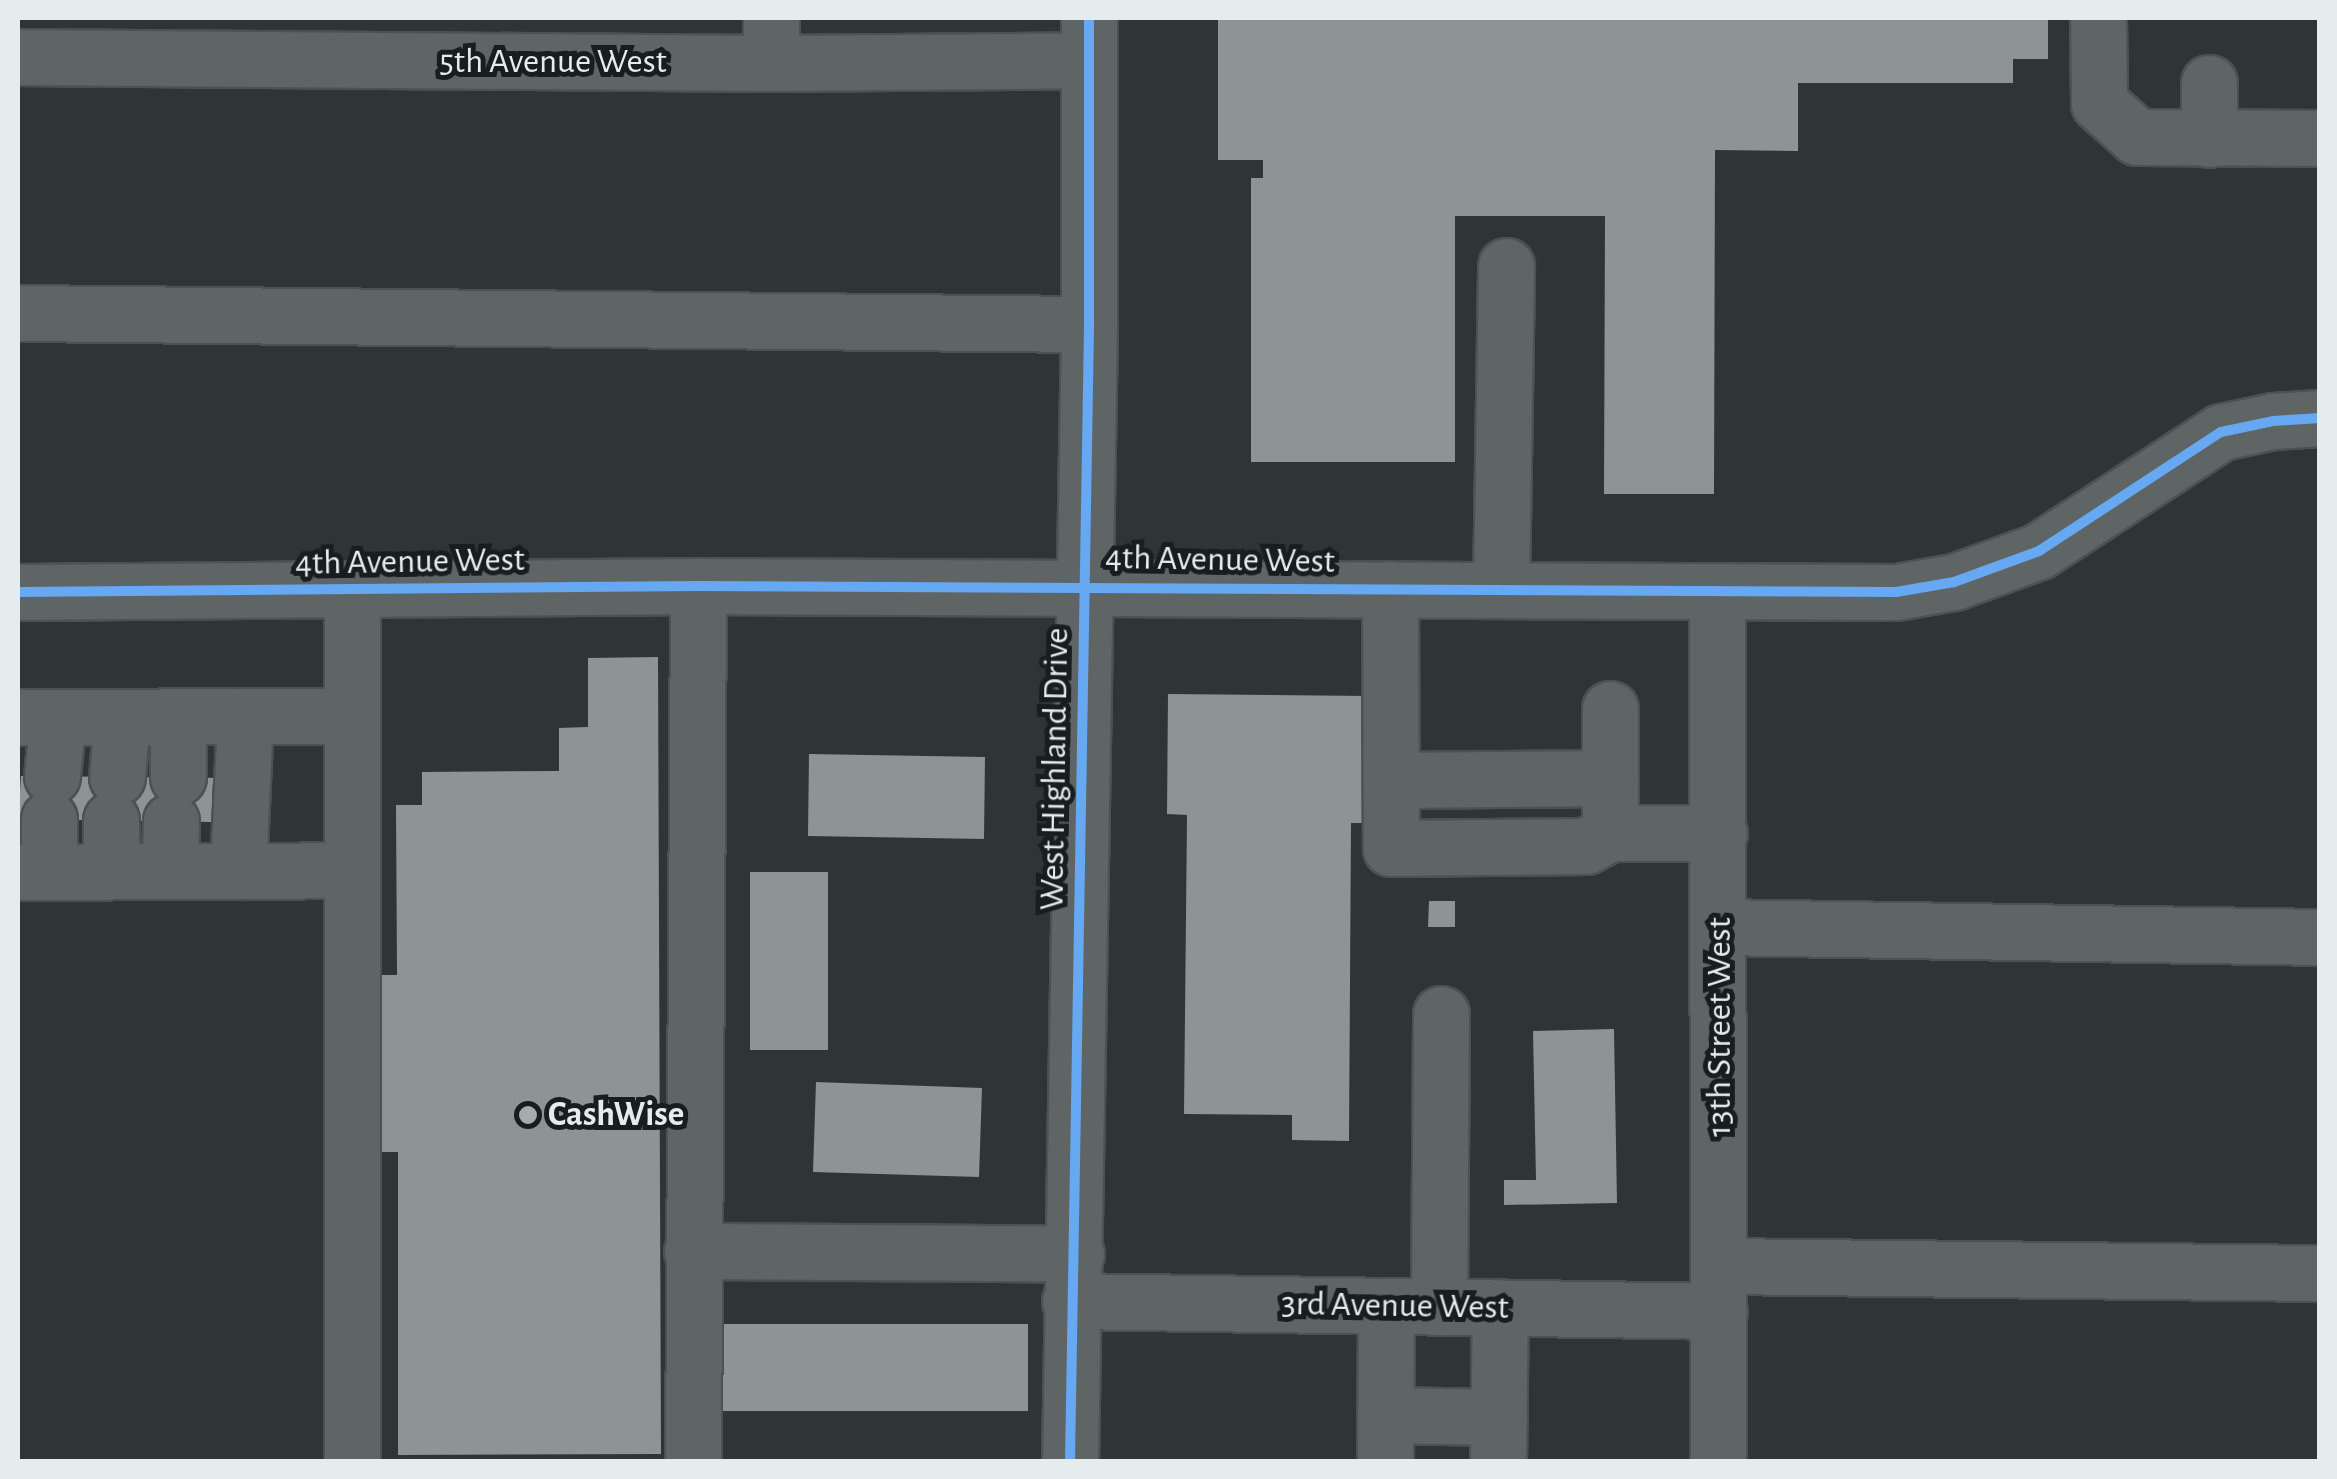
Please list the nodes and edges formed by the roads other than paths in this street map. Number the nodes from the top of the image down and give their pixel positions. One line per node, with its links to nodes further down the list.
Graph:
1 (2098, 18): 9 (street)
2 (168, 37): 4 (street, 5th Avenue West); 6 (street, 5th Avenue West)
3 (1089, 39): 5 (street, 5th Avenue West); 12 (street, West Highland Drive)
4 (466, 40): 5 (street, 5th Avenue West)
5 (771, 40)
6 (18, 57)
7 (2209, 84): 9 (street)
8 (2320, 138): 9 (street)
9 (2209, 139)
10 (1506, 266): 18 (street)
11 (18, 313): 12 (street)
12 (1089, 324): 15 (street, West Highland Drive)
13 (2320, 418): 20 (street, 4th Avenue West)
14 (698, 586): 15 (street, 4th Avenue West); 16 (street, 4th Avenue West); 37 (street)
15 (1085, 586): 17 (street, 4th Avenue West); 39 (street, West Highland Drive)
16 (352, 590): 19 (street, 4th Avenue West); 22 (street)
17 (1390, 590): 18 (street, 4th Avenue West); 27 (street)
18 (1501, 590): 20 (street, 4th Avenue West)
19 (18, 592)
20 (1717, 593): 30 (street, 13th Street West)
21 (245, 716): 22 (street); 25 (street); 32 (street)
22 (352, 716): 33 (street)
23 (38, 717): 24 (street); 31 (street)
24 (122, 717): 25 (street); 28 (street)
25 (178, 717): 29 (street)
26 (1610, 776): 27 (street); 27 (street); 30 (street)
27 (1391, 780)
28 (113, 823): 29 (street); 31 (street)
29 (173, 823): 32 (street)
30 (1719, 832): 34 (street, 13th Street West)
31 (42, 835)
32 (238, 870): 33 (street)
33 (352, 870): 45 (street)
34 (1720, 927): 35 (street); 40 (street, 13th Street West)
35 (2320, 937)
36 (1441, 1014): 41 (street)
37 (692, 1251): 39 (street, 3rd Avenue West); 46 (street)
38 (2320, 1273): 40 (street, 3rd Avenue West)
39 (1073, 1278): 41 (street, 3rd Avenue West); 47 (street, West Highland Drive)
40 (1720, 1288): 42 (street, 3rd Avenue West); 48 (street, 13th Street West)
41 (1413, 1306): 42 (street, 3rd Avenue West); 43 (street)
42 (1500, 1307): 44 (street)
43 (1385, 1438): 44 (street)
44 (1498, 1440)
45 (352, 1462)
46 (693, 1462)
47 (1070, 1462)
48 (1718, 1462)

